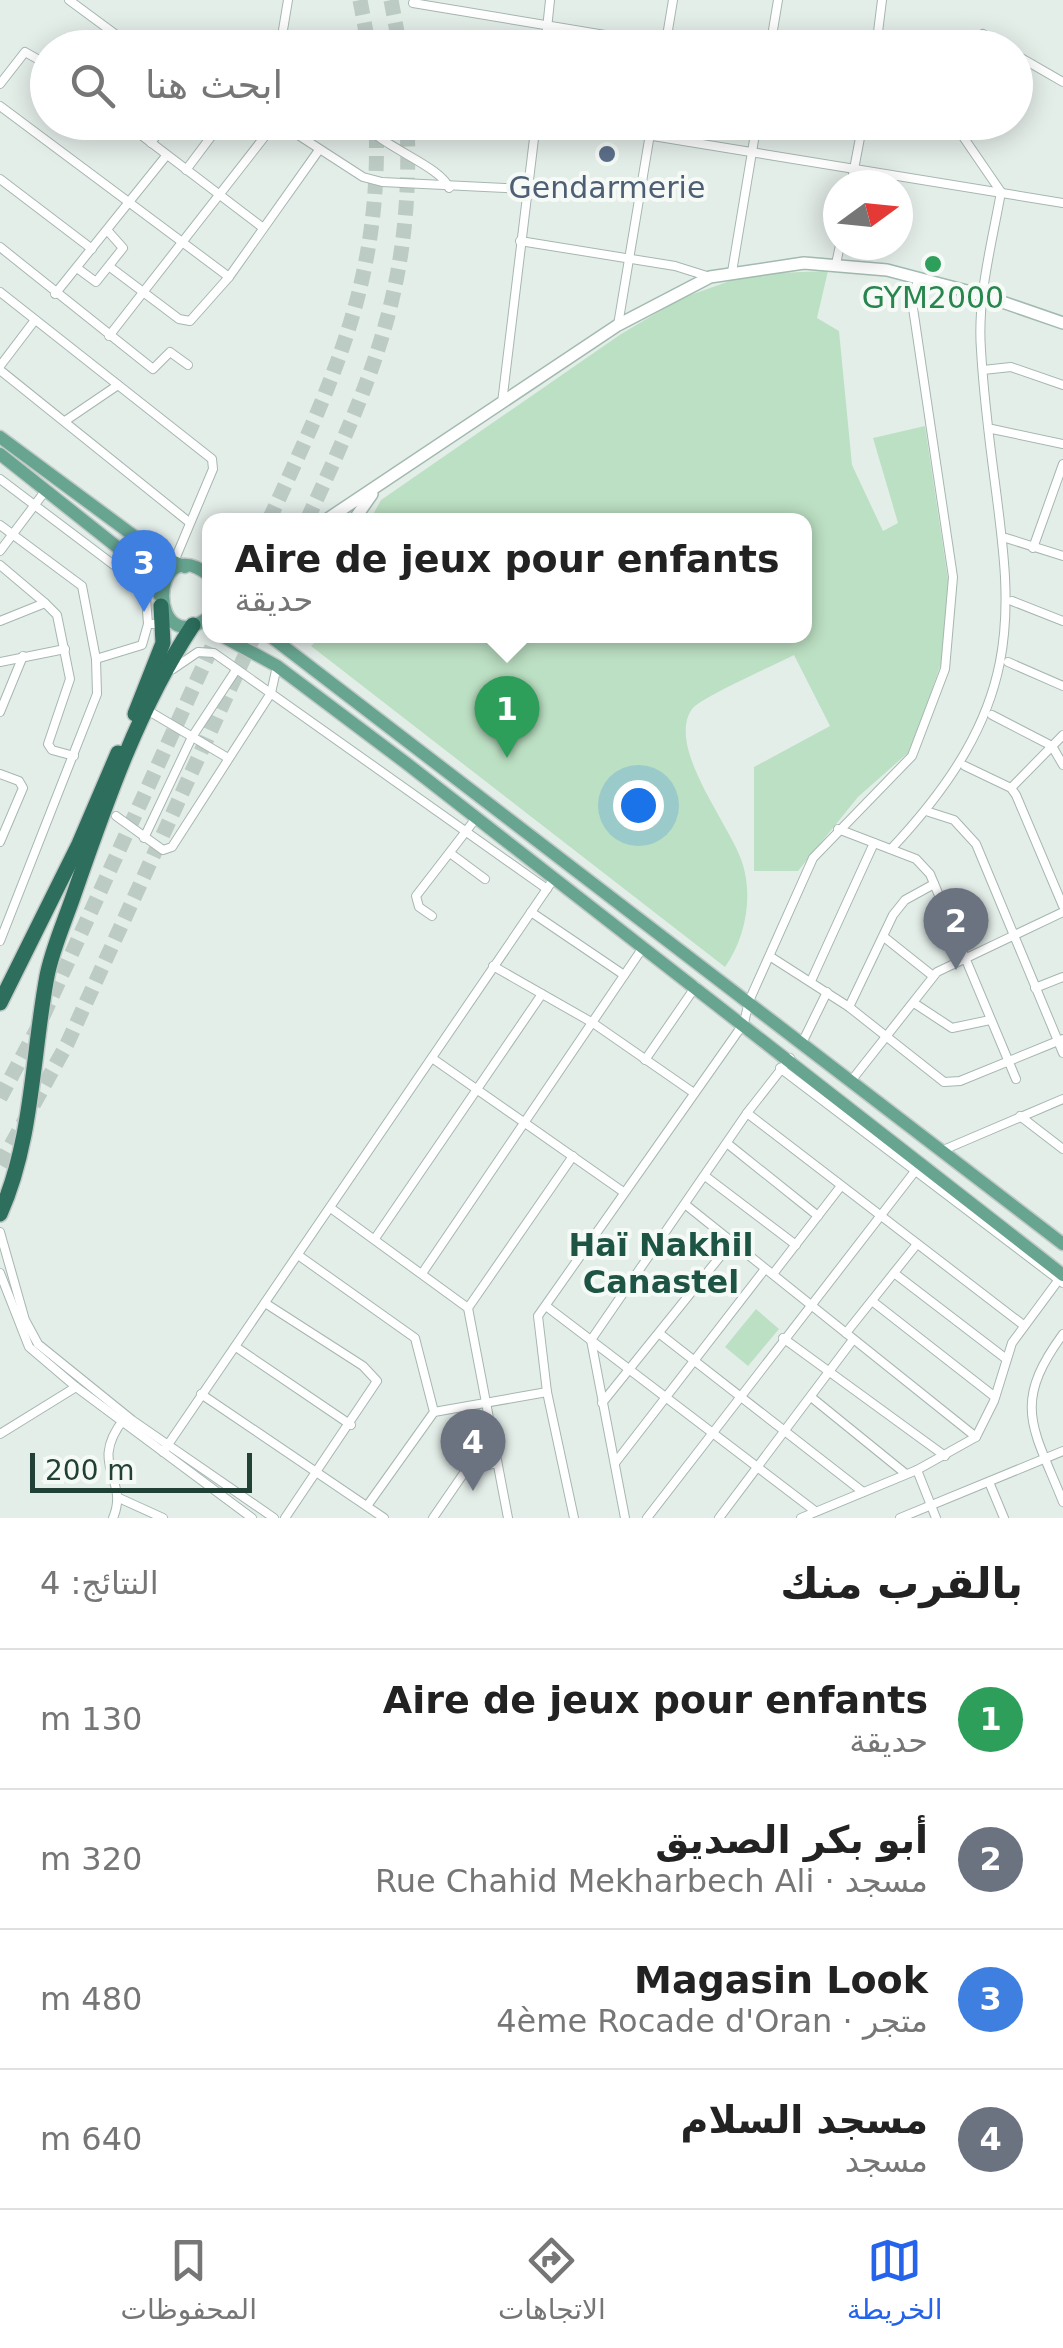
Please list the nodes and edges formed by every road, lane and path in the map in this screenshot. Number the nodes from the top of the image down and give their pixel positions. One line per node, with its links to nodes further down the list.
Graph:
1 (69, 0): 9 (street)
2 (288, 0): 10 (street)
3 (550, 0): 8 (street)
4 (673, 0): 13 (street)
5 (778, 0): 14 (street)
6 (882, 0): 15 (street)
7 (413, 3): 8 (street)
8 (548, 26): 11 (street); 12 (street)
9 (110, 30)
10 (283, 30)
11 (547, 30)
12 (572, 30)
13 (668, 30)
14 (773, 30)
15 (878, 30)
16 (30, 54): 19 (street)
17 (1033, 65): 18 (street)
18 (1063, 82)
19 (0, 84)
20 (0, 106): 21 (street)
21 (30, 128)
22 (46, 140): 47 (street)
23 (147, 140): 35 (street)
24 (153, 140): 35 (street)
25 (208, 140): 40 (street)
26 (263, 140): 46 (street)
27 (304, 140): 36 (street)
28 (380, 140): 43 (street)
29 (533, 140): 44 (street)
30 (650, 140): 55 (street)
31 (666, 140): 37 (street)
32 (754, 140): 37 (street)
33 (859, 140): 39 (street)
34 (965, 140): 45 (street)
35 (151, 143): 38 (street)
36 (319, 150): 43 (street); 49 (street)
37 (752, 151): 39 (street); 60 (street)
38 (166, 156): 40 (street); 47 (street)
39 (854, 167): 41 (street); 45 (street)
40 (186, 170): 46 (street)
41 (854, 170)
42 (0, 179): 54 (street)
43 (449, 188): 44 (street)
44 (526, 189): 51 (street)
45 (1001, 192): 48 (street); 67 (street)
46 (220, 197): 49 (street); 52 (street)
47 (130, 202): 50 (street); 52 (street)
48 (1063, 203)
49 (262, 227): 61 (street)
50 (106, 230): 54 (street); 58 (street)
51 (520, 241): 55 (street); 77 (street)
52 (184, 242): 61 (street); 65 (street)
53 (0, 247): 66 (street)
54 (92, 249): 59 (street)
55 (631, 258): 62 (street); 70 (street)
56 (837, 260): 57 (street)
57 (836, 264): 60 (main road); 63 (main road)
58 (110, 267): 59 (street); 65 (street)
59 (77, 268): 66 (street)
60 (732, 272): 62 (main road)
61 (228, 277): 65 (street)
62 (710, 277): 70 (main road)
63 (918, 278): 67 (main road); 134 (street)
64 (0, 292): 68 (street)
65 (144, 292): 71 (street)
66 (55, 294): 71 (street)
67 (982, 294): 69 (main road); 74 (street)
68 (36, 320): 73 (street); 75 (street)
69 (1063, 323)
70 (618, 325): 77 (main road)
71 (109, 336): 72 (street)
72 (188, 364)
73 (0, 368): 78 (street)
74 (983, 370): 76 (street); 79 (street)
75 (118, 385): 78 (street); 90 (street)
76 (1063, 385)
77 (502, 403): 86 (main road)
78 (65, 421): 90 (street)
79 (992, 429): 81 (street); 93 (street)
80 (0, 437): 98 (main road)
81 (1063, 444)
82 (0, 454): 85 (main road)
83 (1063, 464): 94 (street)
84 (0, 479): 87 (street)
85 (46, 490): 87 (street); 101 (main road)
86 (375, 490): 88 (main road); 89 (main road)
87 (34, 505): 92 (street); 105 (street)
88 (337, 513)
89 (359, 513)
90 (189, 522): 98 (street)
91 (0, 525): 92 (street)
92 (14, 534): 95 (street); 111 (street)
93 (1006, 538): 94 (street); 100 (street)
94 (1033, 548): 96 (street)
95 (0, 552)
96 (1063, 556)
97 (0, 565): 102 (street)
98 (179, 566): 99 (main road); 101 (main road)
99 (202, 573)
100 (1012, 600): 104 (street); 113 (street)
101 (160, 601): 105 (highway); 106 (main road)
102 (45, 603): 103 (street); 109 (street)
103 (0, 621)
104 (1063, 621)
105 (156, 624): 106 (street); 111 (street); 164 (highway)
106 (195, 626): 116 (highway)
107 (235, 643): 114 (main road)
108 (279, 643): 163 (main road)
109 (64, 649): 110 (street); 125 (street)
110 (23, 656): 112 (street); 120 (street)
111 (96, 659): 125 (street)
112 (0, 662)
113 (1008, 662): 117 (street); 121 (street)
114 (276, 666): 118 (street); 133 (main road)
115 (236, 670): 116 (street); 118 (street); 123 (street)
116 (166, 674): 119 (highway)
117 (1063, 686)
118 (271, 693): 126 (street); 135 (street)
119 (147, 710): 123 (street); 196 (highway)
120 (0, 712)
121 (992, 715): 124 (street); 128 (street)
122 (1063, 734): 124 (street)
123 (192, 737): 126 (street); 137 (street)
124 (1052, 746): 127 (street); 130 (street)
125 (74, 756): 150 (street)
126 (228, 758): 137 (street)
127 (1063, 765)
128 (965, 766): 130 (street); 131 (street)
129 (0, 774): 136 (street)
130 (1012, 788): 145 (street)
131 (929, 812): 139 (street); 148 (street)
132 (116, 816): 137 (street)
133 (476, 816): 135 (street); 141 (main road)
134 (838, 828): 138 (street); 152 (street)
135 (465, 832): 140 (street); 144 (street)
136 (1, 837)
137 (144, 838)
138 (874, 844): 139 (street); 158 (street)
139 (892, 850): 143 (street)
140 (450, 853): 142 (street); 147 (street)
141 (555, 877): 144 (street); 151 (main road)
142 (485, 879)
143 (934, 884): 149 (street); 153 (street)
144 (547, 889): 146 (street)
145 (1063, 909): 148 (street)
146 (530, 912): 154 (street); 155 (street)
147 (432, 916)
148 (1015, 934): 153 (street); 160 (street)
149 (884, 937): 156 (street); 166 (street)
150 (0, 941)
151 (644, 946): 155 (street); 159 (main road)
152 (771, 957): 158 (street); 163 (street)
153 (964, 957): 156 (street); 167 (street)
154 (493, 966): 162 (street); 174 (street)
155 (624, 975): 168 (street)
156 (933, 976): 165 (street)
157 (1063, 977): 160 (street)
158 (811, 981): 161 (street)
159 (696, 986): 169 (main road); 175 (street)
160 (1035, 988): 171 (street)
161 (827, 992): 166 (street); 172 (street)
162 (542, 994): 168 (street); 180 (street)
163 (749, 1001): 169 (street); 172 (main road)
164 (0, 1002)
165 (914, 1004): 167 (street); 170 (street)
166 (849, 1007): 170 (street)
167 (990, 1020): 176 (street)
168 (593, 1023): 175 (street); 185 (street)
169 (744, 1023): 177 (main road); 181 (street)
170 (886, 1037): 176 (street); 179 (street)
171 (1061, 1040): 173 (street); 176 (street)
172 (802, 1043): 179 (main road)
173 (1063, 1053)
174 (432, 1058): 180 (street); 195 (street)
175 (645, 1060): 181 (street)
176 (1009, 1062): 178 (street)
177 (785, 1063): 183 (street); 190 (main road)
178 (1016, 1078)
179 (851, 1082): 188 (main road)
180 (477, 1090): 185 (street); 200 (street)
181 (694, 1094): 193 (street)
182 (1063, 1099): 184 (street)
183 (747, 1113): 186 (street); 192 (street)
184 (1020, 1116): 187 (street); 188 (street)
185 (522, 1121): 189 (street); 207 (street)
186 (728, 1144): 191 (street); 198 (street)
187 (1063, 1150)
188 (941, 1151): 203 (main road)
189 (573, 1156): 193 (street); 215 (street)
190 (917, 1169): 197 (street); 210 (main road)
191 (706, 1176): 194 (street); 204 (street)
192 (841, 1186): 197 (street); 198 (street)
193 (622, 1191): 214 (street)
194 (686, 1205): 201 (street); 222 (street)
195 (332, 1209): 200 (street); 205 (street)
196 (0, 1214)
197 (879, 1215): 202 (street); 213 (street)
198 (818, 1216): 204 (street)
199 (0, 1232): 216 (street)
200 (376, 1238): 207 (street)
201 (731, 1243): 208 (street); 218 (street)
202 (916, 1244): 209 (street); 217 (street)
203 (1063, 1244)
204 (796, 1245): 208 (street)
205 (298, 1254): 212 (street); 237 (street)
206 (0, 1272): 216 (street)
207 (423, 1272): 215 (street)
208 (769, 1272): 213 (street); 225 (street)
209 (894, 1273): 211 (street); 224 (street)
210 (1062, 1277): 217 (street)
211 (872, 1301): 220 (street); 233 (street)
212 (265, 1303): 223 (street); 239 (street)
213 (810, 1305): 220 (street); 221 (street)
214 (546, 1306): 222 (street); 229 (street)
215 (468, 1308): 236 (street)
216 (21, 1322): 228 (street); 238 (street)
217 (1022, 1324): 224 (street)
218 (660, 1334): 225 (street); 226 (street)
219 (1063, 1334): 247 (street)
220 (849, 1337): 227 (street); 243 (street)
221 (783, 1338): 227 (street); 231 (street)
222 (592, 1340): 226 (street); 235 (street)
223 (236, 1347): 230 (street); 239 (street)
224 (1005, 1358): 233 (street)
225 (694, 1360): 231 (street); 232 (street)
226 (632, 1370): 232 (street); 235 (street)
227 (828, 1372): 234 (street); 246 (street)
228 (76, 1388): 238 (street); 242 (street)
229 (546, 1392): 236 (street); 269 (street)
230 (201, 1394): 244 (street); 252 (street)
231 (738, 1395): 240 (street); 241 (street)
232 (668, 1396): 241 (street); 249 (street)
233 (995, 1396): 243 (street)
234 (812, 1397): 240 (street); 253 (street)
235 (602, 1404): 249 (street)
236 (486, 1405): 237 (street); 248 (street)
237 (434, 1412): 259 (street)
238 (124, 1419): 244 (street); 256 (street)
239 (350, 1424): 252 (street)
240 (785, 1431): 250 (street); 255 (street)
241 (714, 1432): 250 (street); 271 (street)
242 (0, 1434)
243 (976, 1437): 246 (street)
244 (166, 1448): 263 (street); 264 (street)
245 (1063, 1451): 247 (street)
246 (945, 1456): 251 (street)
247 (1046, 1458): 254 (street); 257 (street)
248 (497, 1462): 267 (street); 268 (street)
249 (616, 1463): 270 (street)
250 (758, 1467): 260 (street); 272 (street)
251 (917, 1470): 253 (street); 258 (street)
252 (315, 1473): 259 (street); 265 (street)
253 (906, 1474): 255 (street)
254 (989, 1482): 258 (street); 275 (street)
255 (863, 1492): 260 (street)
256 (119, 1498): 261 (street); 262 (street)
257 (1063, 1502)
258 (931, 1505): 273 (street); 274 (street)
259 (367, 1506): 266 (street)
260 (807, 1516)
261 (115, 1517)
262 (163, 1518)
263 (252, 1518)
264 (274, 1518)
265 (285, 1518)
266 (384, 1518)
267 (432, 1518)
268 (508, 1518)
269 (574, 1518)
270 (625, 1518)
271 (647, 1518)
272 (720, 1518)
273 (900, 1518)
274 (936, 1518)
275 (1004, 1518)

